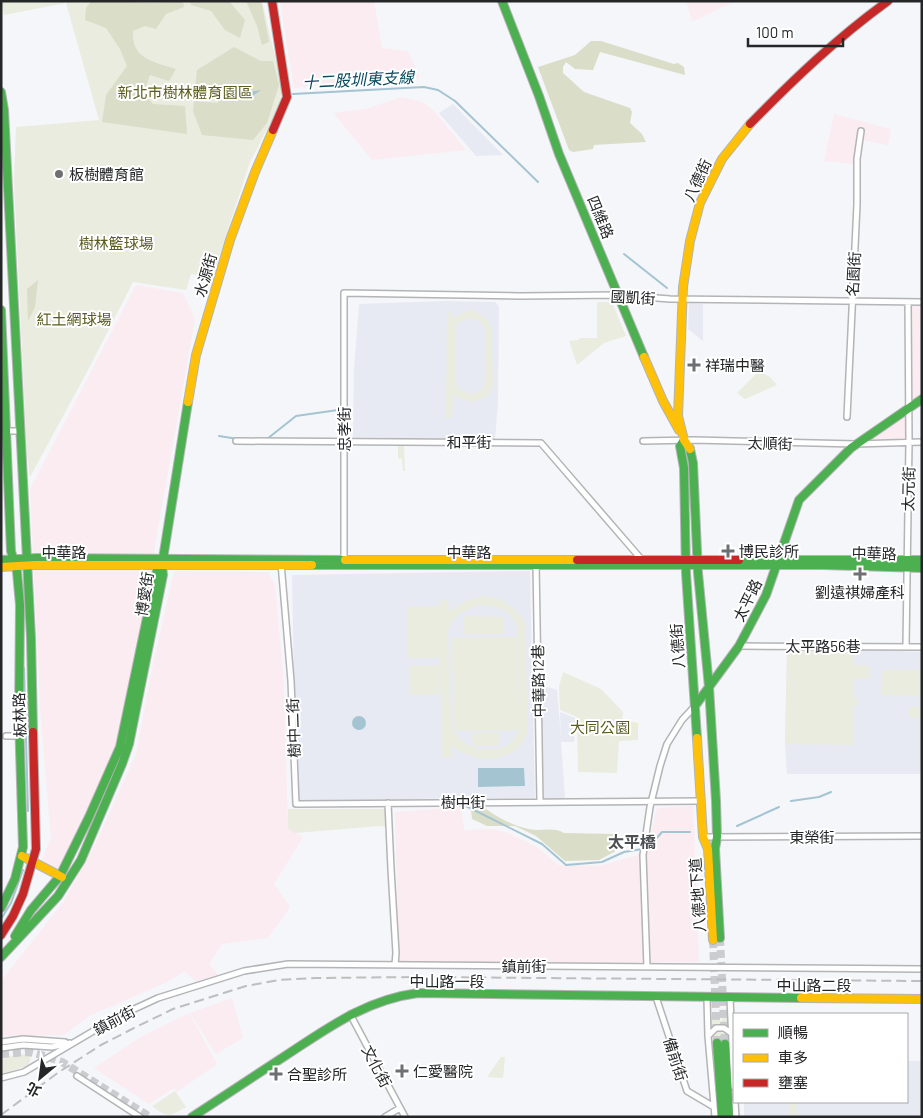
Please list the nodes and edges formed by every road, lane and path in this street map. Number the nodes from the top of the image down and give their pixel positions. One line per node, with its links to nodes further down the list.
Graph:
1 (272, 1): 30 (street, 水源街)
2 (502, 1): 8 (street, 四維路)
3 (888, 1): 9 (street, 八德街)
4 (1, 92): 6 (street, 板林路)
5 (862, 132): 10 (street, 名園街)
6 (4, 177): 18 (street, 板林路)
7 (344, 293): 8 (street, 國凱街); 22 (street, 忠孝街)
8 (618, 295): 9 (street, 國凱街); 19 (street, 四維路)
9 (682, 299): 10 (street, 國凱街); 19 (street, 八德街)
10 (852, 301): 11 (street, 國凱街); 16 (street, 名園街)
11 (908, 302): 12 (street, 國凱街); 15 (street, 太元街)
12 (922, 302)
13 (1, 310): 17 (street, 板林路)
14 (922, 399): 15 (street, 太平路)
15 (909, 408): 23 (street, 太元街); 25 (street, 太平路)
16 (847, 417)
17 (4, 431): 18 (street); 28 (street, 板林路)
18 (19, 431): 29 (street, 板林路)
19 (684, 440): 21 (street, 太順街); 25 (street, 太順街); 35 (street, 八德街); 36 (street, 八德街)
20 (236, 441): 22 (street, 和平街)
21 (643, 441)
22 (344, 442): 31 (street, 和平街); 33 (street, 忠孝街)
23 (909, 442): 24 (street); 25 (street, 太順街); 38 (street, 太元街)
24 (922, 442)
25 (856, 444): 37 (street, 太平路)
26 (1, 560): 28 (street)
27 (922, 560): 38 (street, 中華路)
28 (14, 562): 29 (street, 中華路); 39 (street); 47 (street, 板林路)
29 (26, 562): 30 (street, 中華路); 57 (street, 板林路)
30 (163, 562): 32 (street, 中華路); 58 (street, 博愛街); 59 (street, 博愛街)
31 (642, 562): 34 (street, 中華路); 35 (street, 中華路)
32 (281, 563): 33 (street, 中華路); 51 (street, 樹中二街)
33 (344, 563): 34 (street, 中華路)
34 (536, 563): 49 (street, 中華路12巷)
35 (686, 563): 36 (street, 中華路); 45 (street, 八德街)
36 (698, 563): 37 (street, 中華路); 44 (street, 八德街)
37 (778, 563): 38 (street, 中華路); 41 (street, 太平路)
38 (908, 564): 40 (street, 中華路); 42 (street, 太元街)
39 (1, 567)
40 (922, 568)
41 (739, 646): 42 (street, 太平路56巷); 44 (street, 太平路)
42 (906, 646): 43 (street, 太平路56巷)
43 (922, 646)
44 (709, 687): 45 (street, 太平路); 54 (street, 八德街)
45 (695, 706): 48 (street, 八德街); 50 (street, 太平路)
46 (6, 736): 47 (street)
47 (20, 736): 56 (street, 板林路)
48 (701, 801): 50 (street, 樹中街); 53 (street, 八德街)
49 (540, 802): 50 (street, 樹中街); 51 (street, 樹中街)
50 (652, 802): 66 (street, 太平路)
51 (388, 803): 65 (street)
52 (922, 836): 54 (street, 東榮街)
53 (703, 837): 54 (street, 東榮街); 55 (street, 八德街)
54 (718, 838): 55 (street, 八德街)
55 (711, 849): 62 (street, 八德地下道)
56 (22, 856): 57 (street); 60 (street, 板林路)
57 (34, 864): 58 (street); 61 (street)
58 (60, 876): 59 (street); 63 (street, 博愛街)
59 (68, 880): 63 (street, 博愛街)
60 (1, 908)
61 (1, 935)
62 (716, 939)
63 (8, 948): 64 (street, 博愛街)
64 (1, 957)
65 (395, 965): 66 (street, 鎮前街); 76 (street, 鎮前街)
66 (647, 967): 67 (street, 鎮前街)
67 (922, 969)
68 (656, 997): 69 (street, 中山路一段); 72 (street, 中山路一段); 82 (street, 備前街)
69 (707, 998): 70 (street, 中山路二段); 74 (street)
70 (730, 998): 71 (street, 中山路二段); 73 (street)
71 (922, 999)
72 (350, 1014): 83 (street, 文化街); 85 (street, 中山路一段)
73 (730, 1033): 74 (street); 78 (street)
74 (708, 1036): 82 (street)
75 (1, 1042): 76 (street)
76 (73, 1043): 77 (street); 80 (street, 鎮前街)
77 (1, 1048)
78 (733, 1073)
79 (77, 1076): 84 (street)
80 (1, 1078)
81 (735, 1103): 91 (street)
82 (714, 1107): 88 (street)
83 (400, 1108): 86 (street); 87 (street, 文化街)
84 (140, 1117)
85 (192, 1117)
86 (385, 1117)
87 (404, 1117)
88 (715, 1117)
89 (722, 1117): 90 (street)
90 (729, 1117)
91 (736, 1117)

